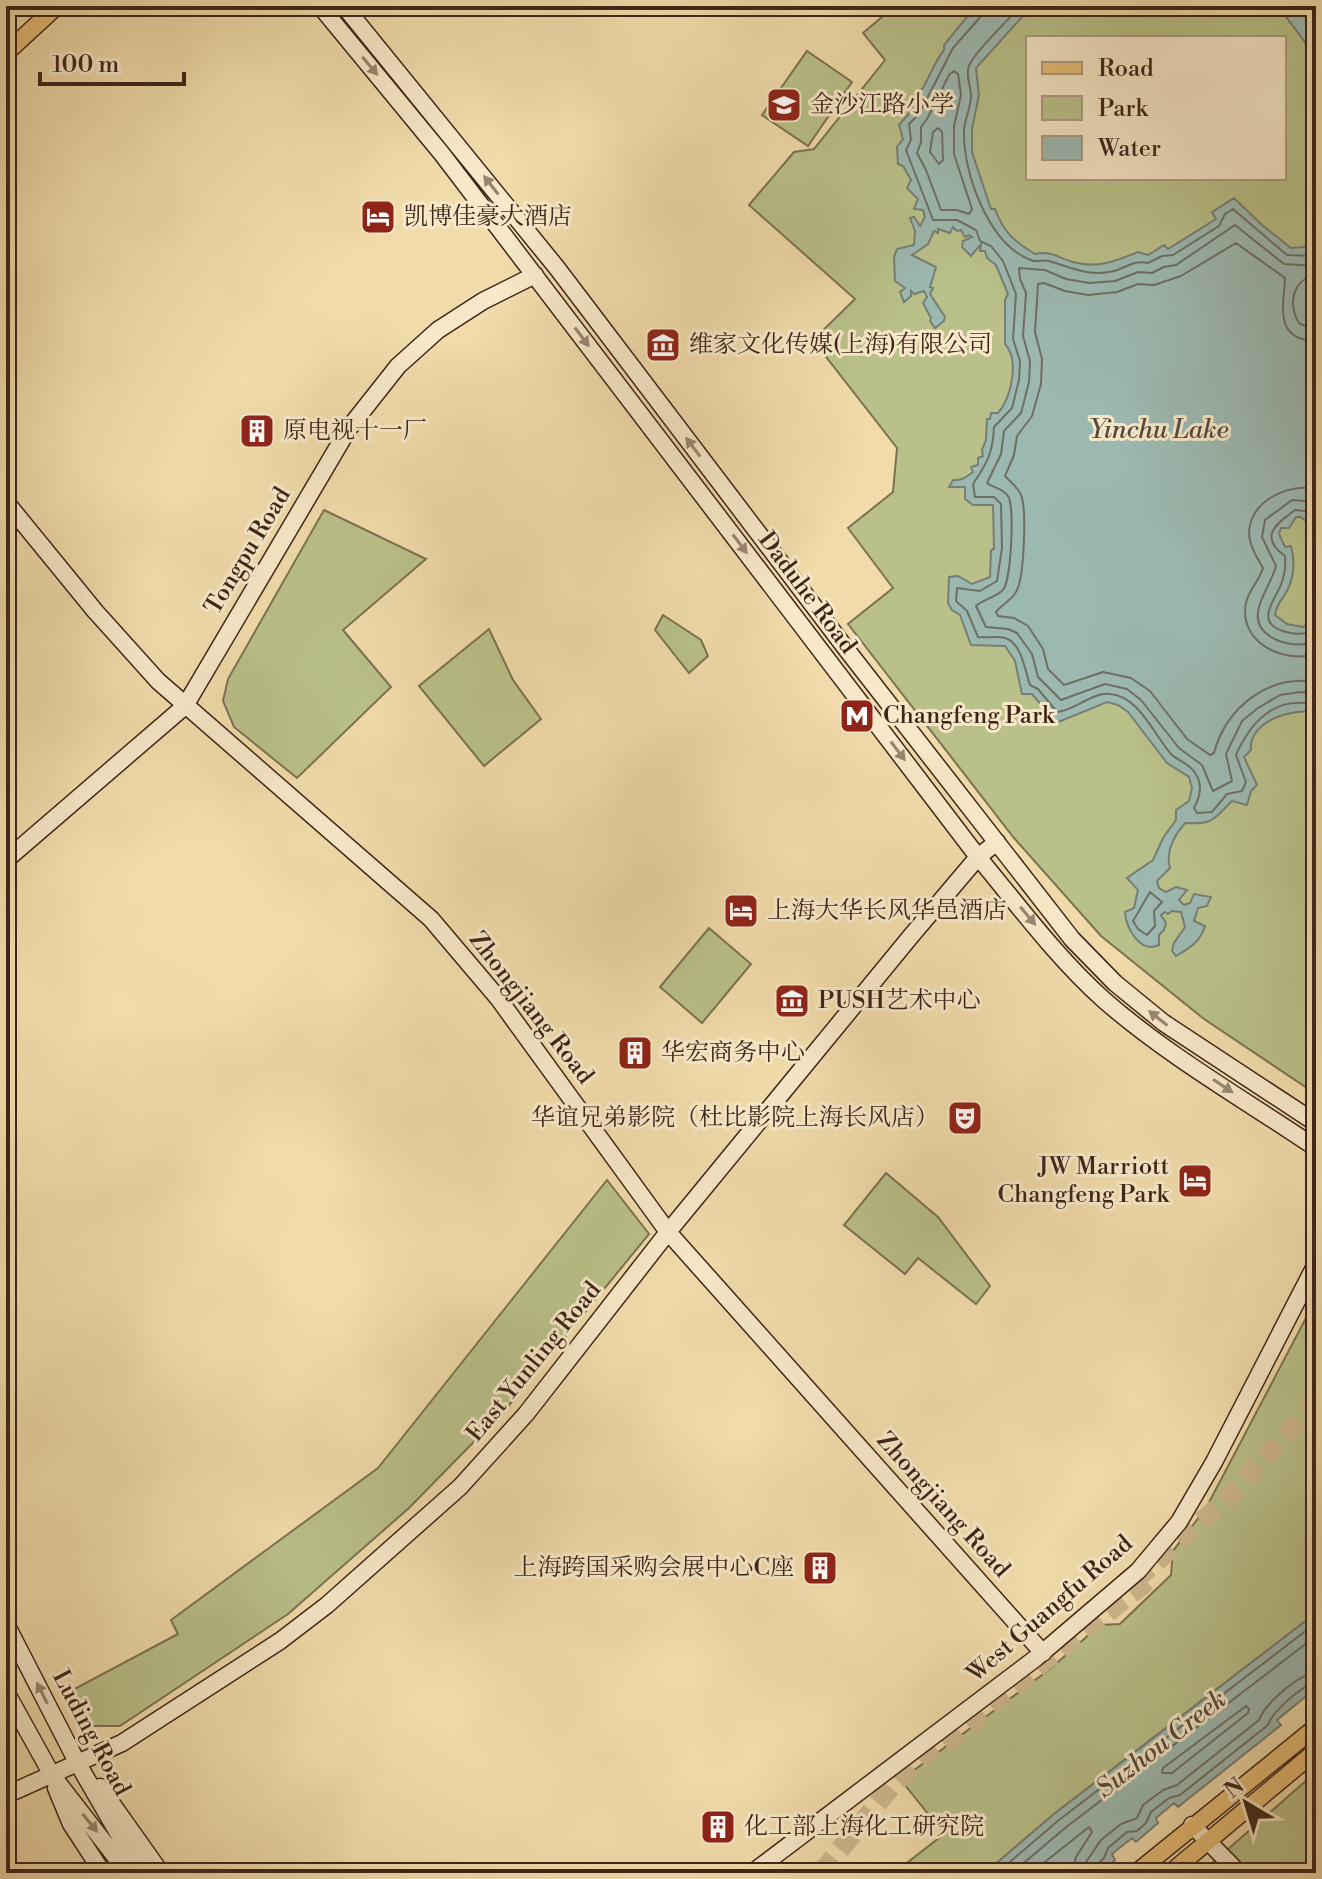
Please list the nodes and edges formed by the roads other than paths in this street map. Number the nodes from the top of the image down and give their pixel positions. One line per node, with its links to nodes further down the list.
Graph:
1 (44, 6): 5 (main road)
2 (57, 6): 6 (main road)
3 (320, 6): 7 (main road, Daduhe Road, one-way to 7)
4 (344, 6): 10 (main road, Daduhe Road, one-way to 4)
5 (6, 40)
6 (6, 53)
7 (535, 275): 9 (main road, Tongpu Road); 11 (main road, Daduhe Road, one-way to 11)
8 (6, 502): 9 (main road, Zhongjiang Road)
9 (185, 706): 12 (main road, Tongpu Road); 15 (main road, Zhongjiang Road)
10 (997, 842): 11 (main road, East Yunling Road); 13 (main road, Daduhe Road, one-way to 10)
11 (978, 857): 14 (main road, Daduhe Road, one-way to 14); 15 (main road, East Yunling Road)
12 (6, 860)
13 (1316, 1123)
14 (1316, 1148)
15 (668, 1232): 18 (main road, Zhongjiang Road); 22 (main road, East Yunling Road)
16 (1316, 1264): 18 (main road, West Guangfu Road)
17 (6, 1624): 22 (main road, Luding Road, one-way to 17)
18 (1043, 1653): 30 (main road, West Guangfu Road)
19 (6, 1692): 23 (main road, Luding Road)
20 (1316, 1727): 25 (main road)
21 (1316, 1751): 26 (main road)
22 (77, 1762): 23 (main road, East Yunling Road); 27 (main road, Luding Road); 29 (main road)
23 (52, 1775): 24 (main road, East Yunling Road); 27 (main road, Luding Road, one-way to 27); 28 (main road)
24 (6, 1795)
25 (1192, 1825): 26 (main road); 31 (main road)
26 (1208, 1841): 32 (main road); 33 (main road)
27 (133, 1870)
28 (103, 1873)
29 (161, 1873)
30 (752, 1873)
31 (1136, 1873)
32 (1170, 1873)
33 (1239, 1873)

